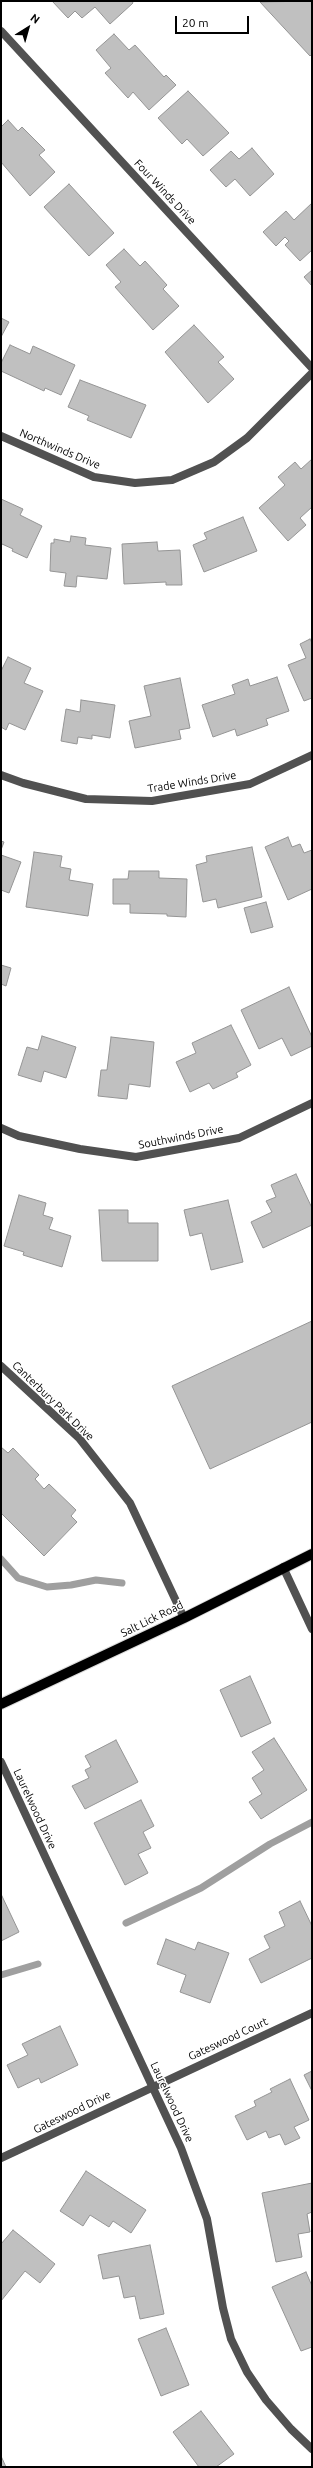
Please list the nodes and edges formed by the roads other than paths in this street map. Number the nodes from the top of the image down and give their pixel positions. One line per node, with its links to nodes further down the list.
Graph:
1 (1, 31): 2 (street, Four Winds Drive)
2 (312, 368)
3 (312, 373): 4 (street, Northwinds Drive)
4 (1, 436)
5 (312, 755): 6 (street, Trade Winds Drive)
6 (1, 775)
7 (312, 1103): 8 (street, Southwinds Drive)
8 (1, 1128)
9 (1, 1366): 12 (street, Canterbury Park Drive)
10 (312, 1554): 11 (main road, Salt Lick Road)
11 (283, 1567): 12 (main road, Salt Lick Road); 13 (street)
12 (184, 1618): 14 (main road, Salt Lick Road)
13 (312, 1629)
14 (1, 1704)
15 (1, 1762): 17 (street, Laurelwood Drive)
16 (312, 2013): 17 (street, Gateswood Court)
17 (153, 2086): 18 (street, Gateswood Drive); 19 (street, Laurelwood Drive)
18 (1, 2158)
19 (312, 2448)

